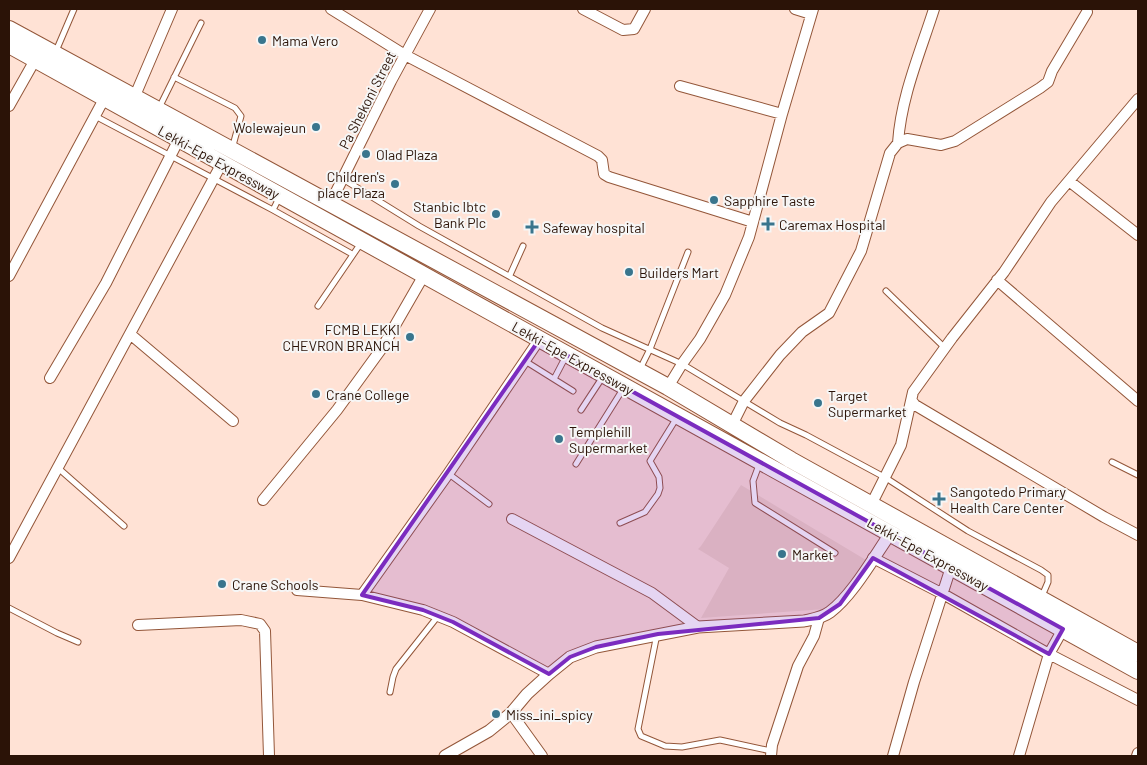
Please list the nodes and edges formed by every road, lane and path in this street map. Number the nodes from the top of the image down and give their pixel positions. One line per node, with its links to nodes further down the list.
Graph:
1 (74, 9): 14 (lane)
2 (172, 9): 19 (street)
3 (331, 9): 15 (street)
4 (430, 9): 15 (street, Pa Shekoni Street)
5 (583, 9): 6 (street)
6 (645, 9)
7 (795, 9): 9 (street)
8 (934, 9): 27 (street)
9 (812, 11): 24 (street)
10 (1087, 12): 27 (street)
11 (201, 23): 17 (lane)
12 (9, 29): 14 (highway, Lekki-Epe Expressway)
13 (9, 45): 16 (highway, Lekki-Epe Expressway)
14 (55, 54): 19 (highway, Lekki-Epe Expressway)
15 (405, 55): 31 (street, Pa Shekoni Street); 35 (street)
16 (35, 60): 20 (highway, Lekki-Epe Expressway); 22 (street)
17 (174, 77): 23 (lane); 29 (lane)
18 (680, 86): 24 (street)
19 (134, 98): 23 (highway, Lekki-Epe Expressway)
20 (104, 99): 25 (street); 26 (highway, Lekki-Epe Expressway)
21 (1138, 99): 32 (street)
22 (9, 106)
23 (157, 111): 29 (highway, Lekki-Epe Expressway)
24 (782, 114): 35 (street)
25 (95, 116): 28 (lane); 42 (street)
26 (179, 139): 28 (street); 29 (highway, Lekki-Epe Expressway)
27 (898, 143): 61 (street)
28 (170, 156): 30 (lane); 56 (street)
29 (227, 157): 30 (street); 33 (highway, Lekki-Epe Expressway); 34 (highway, Lekki-Epe Expressway)
30 (214, 178): 33 (lane); 47 (street)
31 (342, 179): 34 (street, Pa Shekoni Street); 43 (lane)
32 (1069, 181): 36 (street); 44 (street)
33 (277, 203): 37 (highway, Lekki-Epe Expressway); 40 (lane)
34 (330, 204): 54 (highway, Lekki-Epe Expressway)
35 (753, 222): 53 (street)
36 (1138, 235)
37 (362, 240): 40 (lane); 41 (highway, Lekki-Epe Expressway)
38 (523, 246): 43 (lane)
39 (688, 252): 50 (lane)
40 (352, 254): 46 (lane)
41 (424, 275): 48 (highway, Lekki-Epe Expressway); 75 (street)
42 (9, 276)
43 (510, 276): 50 (lane)
44 (998, 280): 49 (street); 63 (street)
45 (886, 292): 49 (lane)
46 (318, 306)
47 (130, 334): 66 (street); 71 (street)
48 (540, 340): 51 (highway, Lekki-Epe Expressway); 52 (street)
49 (945, 348): 62 (street)
50 (650, 350): 53 (lane); 54 (lane)
51 (567, 355): 55 (highway, Lekki-Epe Expressway); 57 (lane)
52 (525, 361): 57 (lane); 72 (street)
53 (682, 364): 59 (street); 61 (lane)
54 (639, 371): 59 (highway, Lekki-Epe Expressway)
55 (604, 376): 58 (highway, Lekki-Epe Expressway); 64 (lane)
56 (50, 378)
57 (554, 379): 60 (lane)
58 (625, 387): 65 (highway, Lekki-Epe Expressway); 70 (lane)
59 (668, 387): 67 (highway, Lekki-Epe Expressway)
60 (573, 391)
61 (744, 401): 67 (street); 74 (lane)
62 (912, 401): 74 (street); 82 (street)
63 (1138, 401)
64 (581, 410)
65 (678, 416): 68 (highway, Lekki-Epe Expressway); 79 (lane)
66 (233, 421)
67 (732, 425): 77 (highway, Lekki-Epe Expressway)
68 (760, 462): 81 (highway, Lekki-Epe Expressway); 83 (lane)
69 (1112, 462): 73 (lane)
70 (576, 464)
71 (56, 467): 80 (lane); 84 (street)
72 (448, 474): 76 (lane); 89 (street)
73 (1138, 474)
74 (886, 478): 77 (street); 90 (lane)
75 (263, 500)
76 (489, 504)
77 (871, 505): 90 (highway, Lekki-Epe Expressway)
78 (512, 518): 95 (street)
79 (620, 523)
80 (124, 526)
81 (890, 534): 85 (street); 86 (highway, Lekki-Epe Expressway)
82 (1138, 534)
83 (834, 553)
84 (9, 558)
85 (873, 558): 88 (street); 93 (street)
86 (951, 568): 88 (street); 96 (highway, Lekki-Epe Expressway)
87 (297, 590): 89 (street)
88 (943, 594): 100 (street); 110 (street)
89 (362, 595): 92 (street)
90 (1041, 599): 99 (highway, Lekki-Epe Expressway)
91 (9, 608): 98 (lane)
92 (438, 616): 102 (street); 103 (lane)
93 (819, 618): 95 (street); 106 (street)
94 (138, 625): 107 (street)
95 (698, 627): 97 (street)
96 (1063, 629): 100 (street); 101 (highway, Lekki-Epe Expressway)
97 (658, 634): 102 (street); 106 (lane)
98 (78, 642)
99 (1138, 653)
100 (1049, 654): 104 (street); 111 (street)
101 (1138, 671)
102 (549, 674): 105 (street)
103 (390, 692)
104 (1138, 700)
105 (510, 712): 108 (street); 109 (street)
106 (771, 754)
107 (269, 756)
108 (445, 756)
109 (542, 756)
110 (893, 756)
111 (1019, 756)

